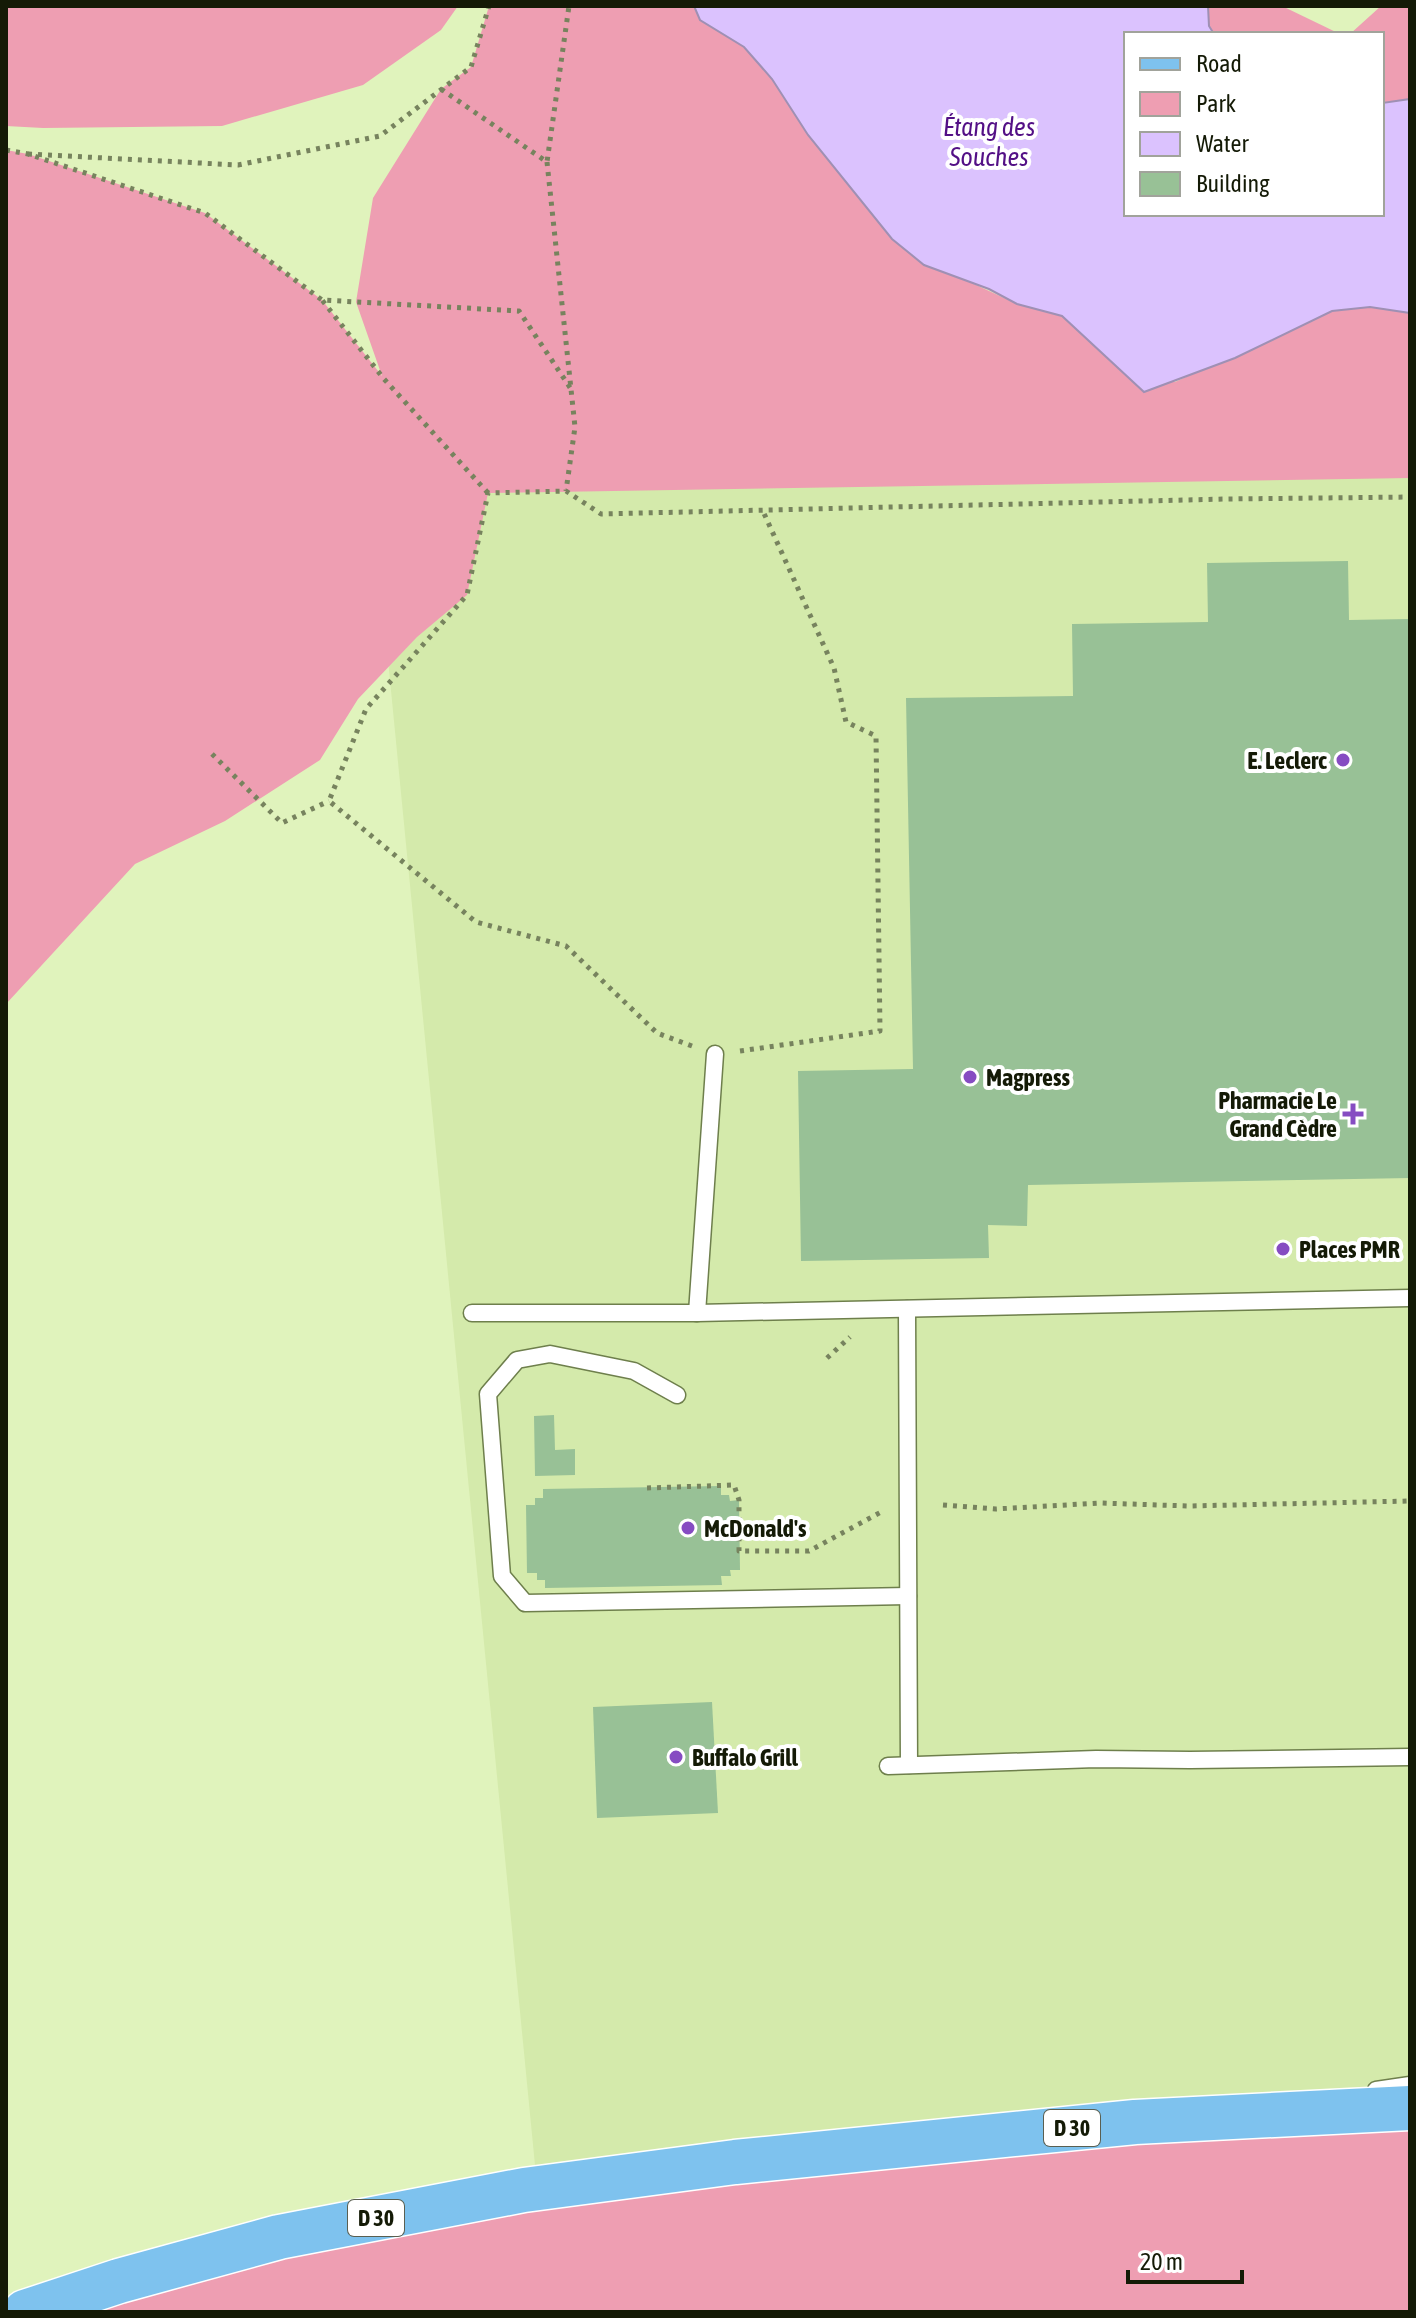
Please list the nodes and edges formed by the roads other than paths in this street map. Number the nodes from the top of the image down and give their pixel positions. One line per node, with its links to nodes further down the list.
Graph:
1 (715, 1054): 5 (lane)
2 (1410, 1298): 3 (lane)
3 (907, 1309): 5 (lane); 7 (lane)
4 (472, 1313): 5 (lane)
5 (697, 1313)
6 (677, 1395): 7 (lane)
7 (908, 1596): 9 (lane)
8 (1410, 1757): 9 (lane)
9 (909, 1765): 10 (lane)
10 (888, 1766)
11 (1410, 2085): 13 (lane)
12 (1410, 2108): 13 (main road, D 30)
13 (1186, 2119): 15 (main road, D 30)
14 (1410, 2134): 15 (main road, D 30)
15 (735, 2162): 16 (main road, D 30)
16 (25, 2312)

